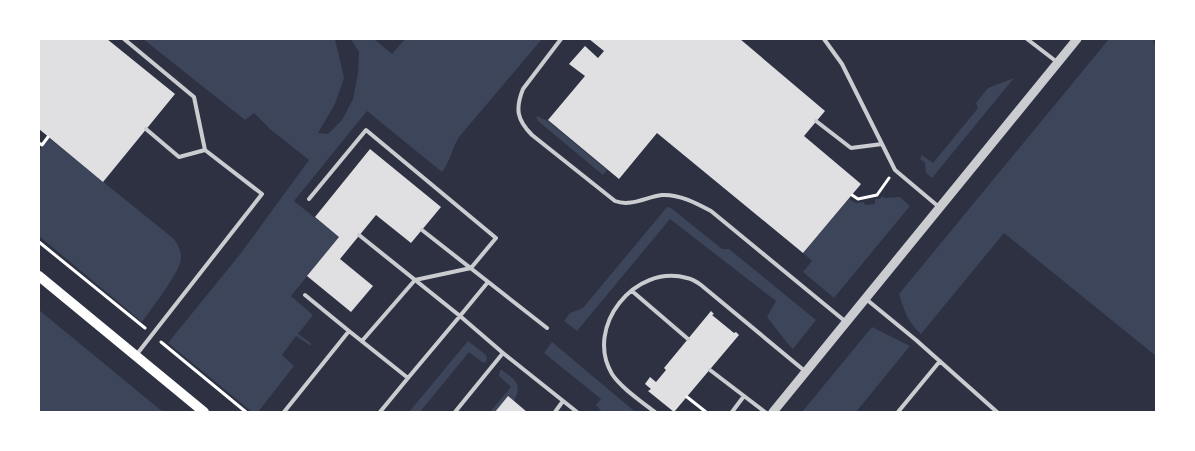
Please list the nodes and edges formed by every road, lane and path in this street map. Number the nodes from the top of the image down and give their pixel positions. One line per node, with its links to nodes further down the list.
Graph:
1 (124, 39): 12 (lane)
2 (561, 39): 28 (lane)
3 (824, 39): 11 (lane)
4 (1027, 39): 6 (lane)
5 (1077, 39): 6 (street)
6 (1057, 62): 16 (street)
7 (816, 121): 11 (lane)
8 (146, 129): 12 (lane)
9 (48, 137): 10 (path)
10 (39, 143)
11 (882, 144): 13 (lane)
12 (205, 150): 36 (lane)
13 (895, 170): 14 (path); 16 (lane)
14 (852, 195)
15 (308, 199): 20 (lane)
16 (940, 207): 26 (street)
17 (422, 230): 20 (lane)
18 (359, 235): 22 (lane)
19 (39, 242): 29 (path)
20 (471, 268): 22 (lane); 23 (lane)
21 (39, 276): 36 (main road)
22 (414, 280): 27 (lane); 33 (lane)
23 (488, 282): 27 (lane); 30 (lane)
24 (632, 290): 32 (lane); 39 (lane); 51 (lane)
25 (305, 295): 31 (lane)
26 (866, 298): 28 (street); 37 (lane)
27 (460, 316): 35 (lane); 40 (lane)
28 (847, 322): 39 (street)
29 (141, 325)
30 (546, 328)
31 (349, 331): 33 (lane); 46 (lane)
32 (688, 339)
33 (362, 341): 40 (lane)
34 (166, 346): 45 (path)
35 (503, 353): 43 (lane); 48 (lane)
36 (135, 356): 44 (main road)
37 (940, 361): 56 (lane); 57 (lane)
38 (710, 370): 41 (lane)
39 (806, 372): 55 (street)
40 (408, 378): 47 (lane)
41 (744, 396): 53 (lane); 54 (lane)
42 (687, 398): 52 (path)
43 (563, 401): 49 (lane); 50 (lane)
44 (204, 412)
45 (246, 412)
46 (284, 412)
47 (380, 412)
48 (455, 412)
49 (554, 412)
50 (577, 412)
51 (655, 412)
52 (706, 412)
53 (732, 412)
54 (765, 412)
55 (773, 412)
56 (898, 412)
57 (997, 412)

